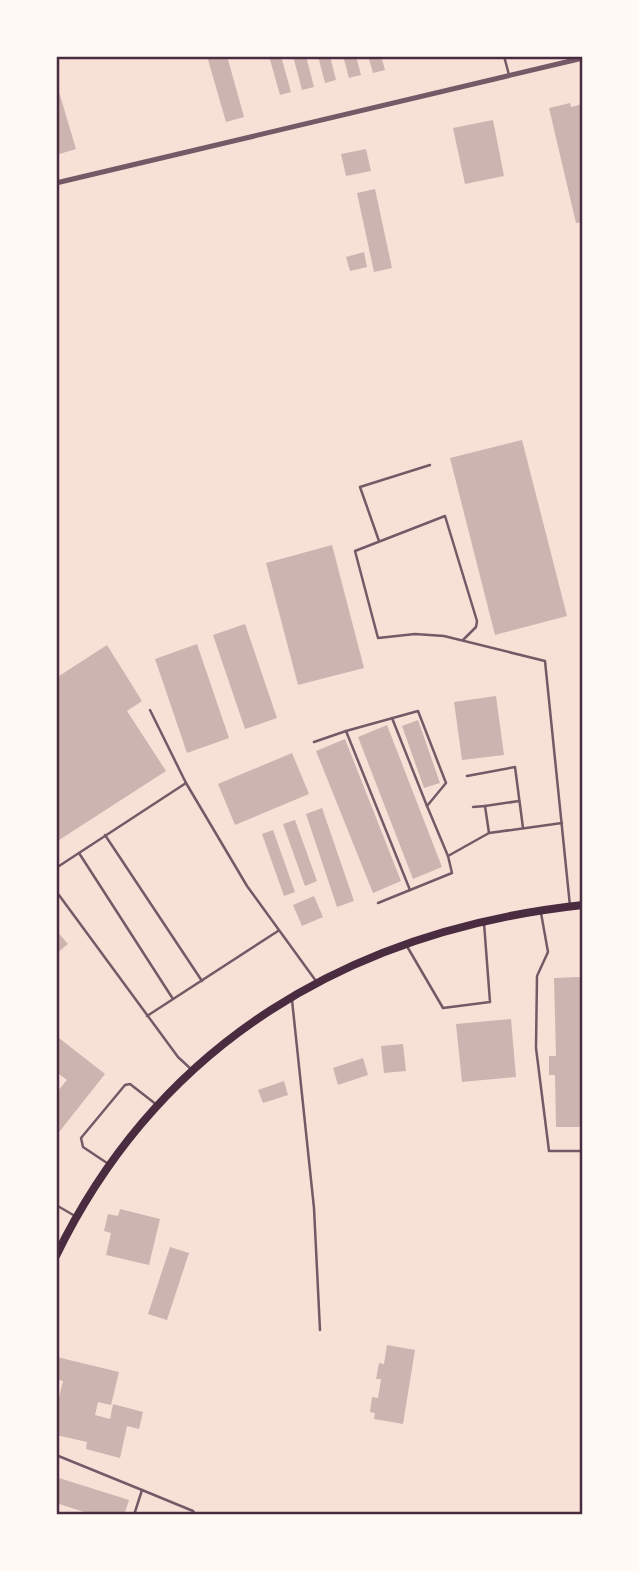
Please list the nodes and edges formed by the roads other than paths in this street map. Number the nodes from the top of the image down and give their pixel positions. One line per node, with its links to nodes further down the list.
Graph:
1 (504, 56): 3 (lane)
2 (583, 58): 3 (street)
3 (509, 75): 4 (street)
4 (56, 183)
5 (430, 465): 6 (lane)
6 (379, 541): 7 (lane); 7 (lane)
7 (464, 640): 18 (lane)
8 (150, 710): 13 (lane)
9 (392, 718): 10 (lane); 15 (lane); 15 (lane)
10 (346, 731): 11 (lane); 25 (lane)
11 (314, 742)
12 (467, 776): 14 (lane)
13 (187, 783): 21 (lane); 32 (lane)
14 (519, 800): 16 (lane); 19 (lane)
15 (427, 806): 23 (lane)
16 (485, 806): 17 (lane); 20 (lane)
17 (473, 807)
18 (562, 823): 19 (lane); 29 (lane)
19 (523, 828): 20 (lane)
20 (489, 833): 23 (lane)
21 (106, 835): 22 (lane); 34 (lane)
22 (79, 853): 24 (lane); 37 (lane)
23 (448, 856): 25 (lane)
24 (56, 868)
25 (410, 890): 27 (lane)
26 (56, 891): 38 (lane)
27 (378, 903)
28 (583, 905): 29 (main road)
29 (570, 906): 30 (main road)
30 (541, 910): 31 (main road); 41 (lane)
31 (484, 919): 33 (main road); 33 (lane)
32 (278, 931): 34 (lane); 35 (lane)
33 (405, 942): 35 (main road)
34 (202, 981): 37 (lane)
35 (316, 981): 36 (main road)
36 (292, 997): 39 (main road); 46 (lane)
37 (173, 999): 38 (lane)
38 (147, 1016): 39 (lane)
39 (192, 1070): 40 (main road)
40 (157, 1105): 42 (main road); 42 (lane)
41 (583, 1151)
42 (110, 1165): 44 (main road)
43 (56, 1205): 44 (lane)
44 (75, 1216): 45 (main road)
45 (56, 1256)
46 (320, 1329)
47 (56, 1455): 48 (lane)
48 (142, 1490): 49 (lane); 50 (lane)
49 (134, 1515)
50 (196, 1515)

